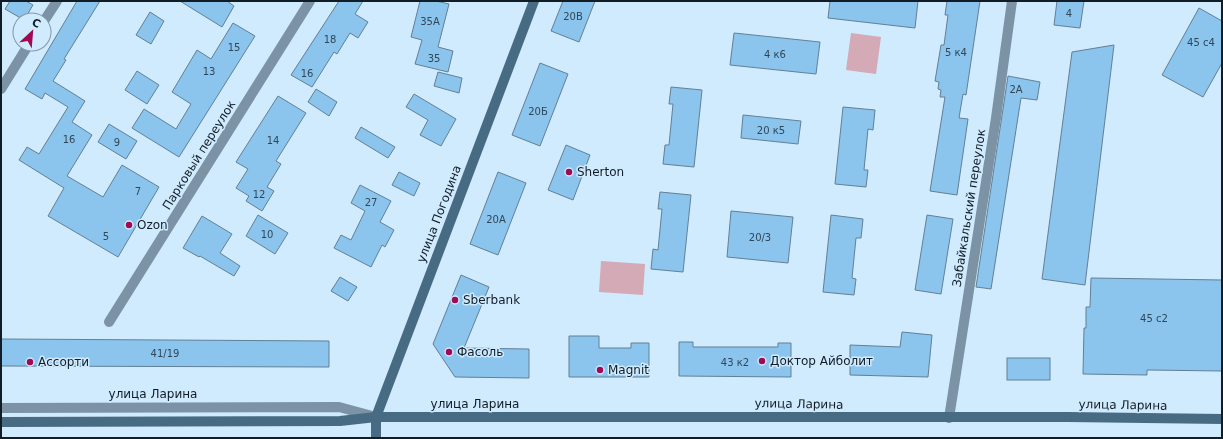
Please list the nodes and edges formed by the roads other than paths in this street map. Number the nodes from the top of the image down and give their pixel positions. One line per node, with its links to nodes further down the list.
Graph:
1 (57, 1): 5 (street)
2 (310, 1): 8 (street, Парковый переулок)
3 (534, 1): 10 (main road, улица Погодина)
4 (1012, 1): 11 (street, Забайкальский переулок)
5 (50, 12)
6 (24, 52): 7 (street)
7 (1, 89)
8 (109, 322)
9 (1, 408): 10 (street, улица Ларина)
10 (376, 417): 11 (main road, улица Ларина); 13 (main road, улица Ларина); 14 (main road, улица Погодина)
11 (949, 418): 12 (main road, улица Ларина)
12 (1222, 419)
13 (1, 422)
14 (376, 438)

